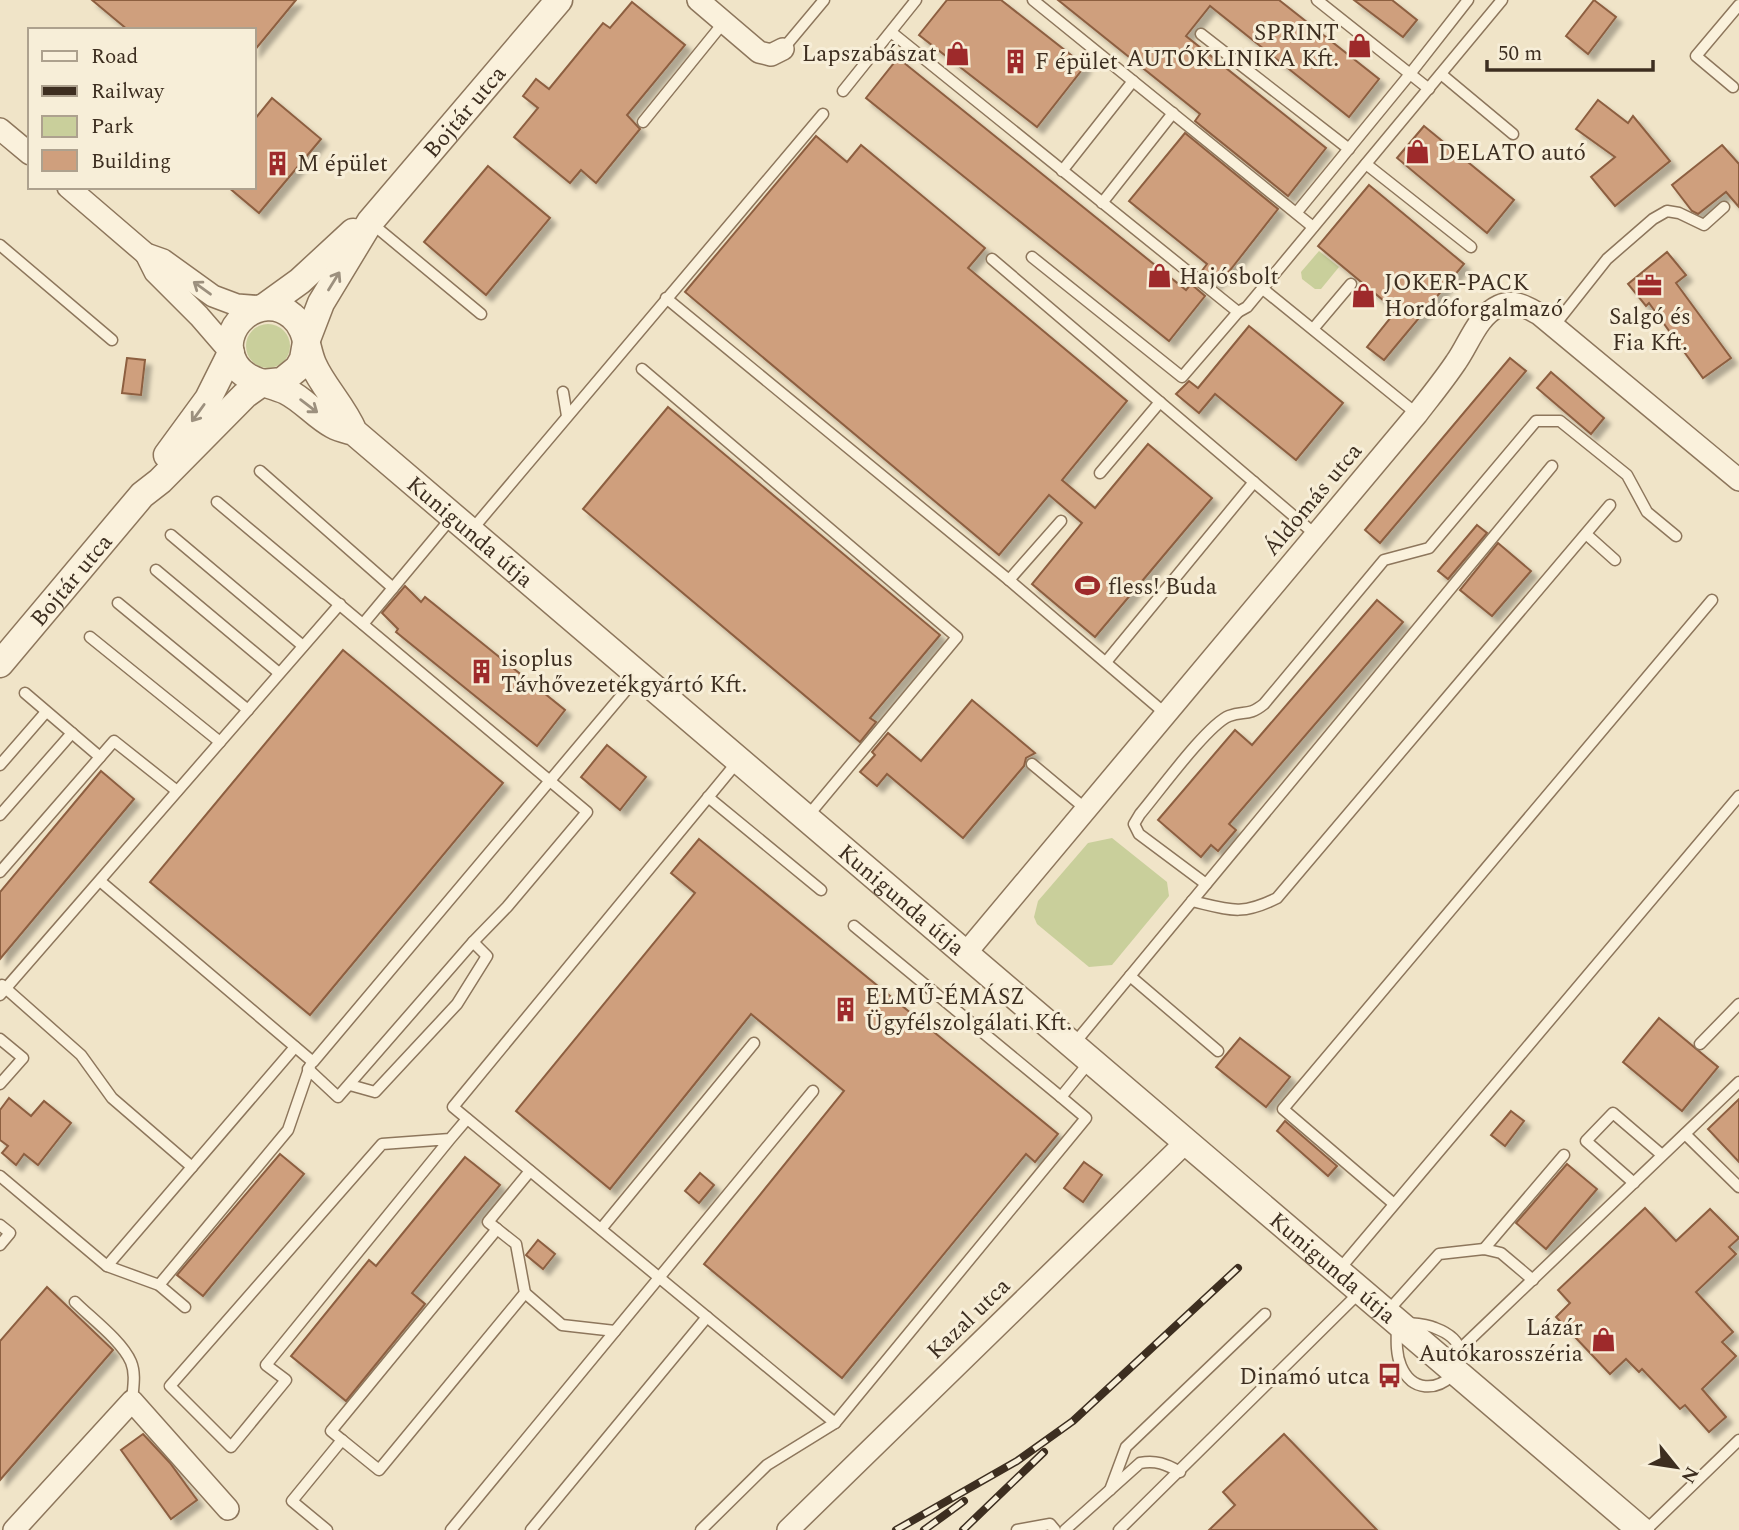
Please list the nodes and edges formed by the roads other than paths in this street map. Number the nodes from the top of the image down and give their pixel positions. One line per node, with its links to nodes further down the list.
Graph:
1 (559, 0): 33 (street, Bojtár utca)
2 (698, 0): 10 (street)
3 (824, 0): 13 (lane)
4 (916, 0): 11 (lane)
5 (1033, 0): 16 (lane)
6 (1317, 0): 14 (lane)
7 (1468, 0): 14 (lane)
8 (1502, 0): 15 (lane)
9 (1739, 5): 17 (lane)
10 (724, 22): 13 (street); 22 (lane)
11 (891, 32): 19 (lane); 28 (lane)
12 (1201, 34): 25 (lane)
13 (783, 49)
14 (1410, 74): 18 (lane); 25 (lane)
15 (1441, 74): 18 (lane); 24 (lane)
16 (1133, 81): 20 (lane); 28 (lane)
17 (1733, 87)
18 (1429, 89): 27 (lane)
19 (843, 91)
20 (1173, 113): 30 (lane); 32 (lane)
21 (822, 114): 42 (lane)
22 (643, 122)
23 (0, 129): 26 (street)
24 (1513, 134)
25 (1349, 149): 32 (lane)
26 (28, 152)
27 (1366, 164): 34 (lane); 36 (lane)
28 (1062, 171): 30 (lane)
29 (70, 189): 37 (street, Kunigunda útja)
30 (1102, 203): 44 (lane)
31 (1724, 207): 46 (lane)
32 (1297, 212): 34 (lane)
33 (370, 222): 43 (street, Bojtár utca); 45 (lane); 49 (street, Bojtár utca, one-way to 33)
34 (1313, 227): 41 (lane)
35 (0, 245): 48 (lane)
36 (1471, 247)
37 (146, 254): 43 (street, Kunigunda útja, one-way to 37); 50 (street, Kunigunda útja)
38 (1032, 257): 44 (lane)
39 (992, 259): 54 (lane)
40 (1351, 284): 47 (lane)
41 (1263, 289): 44 (lane); 47 (lane)
42 (666, 298): 56 (lane); 74 (lane)
43 (264, 307): 49 (street, Kunigunda útja); 50 (street)
44 (1238, 312)
45 (481, 314)
46 (1553, 326): 55 (street, Áldomás utca); 61 (street, Áldomás utca)
47 (1313, 328): 55 (lane)
48 (112, 340)
49 (306, 342): 52 (street); 57 (street, Kunigunda útja)
50 (231, 353): 52 (street, Kunigunda útja); 63 (street, Bojtár utca, one-way to 63)
51 (642, 369): 102 (lane)
52 (262, 383): 57 (street, Kunigunda útja, one-way to 57); 63 (street, Bojtár utca)
53 (563, 392): 56 (lane)
54 (1160, 402): 60 (lane); 62 (lane)
55 (1417, 414): 70 (street, Áldomás utca)
56 (567, 416): 67 (lane)
57 (354, 432): 67 (street, Kunigunda útja)
58 (1552, 466): 105 (lane)
59 (260, 471): 75 (lane)
60 (1100, 473)
61 (1738, 479)
62 (1254, 482): 70 (lane); 82 (lane)
63 (142, 495): 83 (street, Bojtár utca)
64 (216, 502): 78 (lane)
65 (1610, 505): 68 (lane)
66 (1061, 521): 74 (lane)
67 (462, 524): 75 (lane); 85 (street, Kunigunda útja)
68 (1586, 534): 72 (lane); 107 (lane)
69 (171, 535): 81 (lane)
70 (1317, 535): 89 (street, Áldomás utca)
71 (1676, 536): 105 (lane)
72 (1615, 560)
73 (156, 570): 84 (lane)
74 (1009, 580): 82 (lane)
75 (393, 588): 79 (lane)
76 (1712, 600): 137 (lane)
77 (118, 603): 87 (lane)
78 (340, 604): 79 (lane); 81 (lane)
79 (363, 624): 96 (lane)
80 (90, 637): 91 (lane)
81 (303, 646): 84 (lane)
82 (1105, 662): 89 (lane)
83 (0, 664)
84 (279, 673): 87 (lane)
85 (639, 675): 93 (street, Kunigunda útja); 96 (lane)
86 (25, 693): 88 (lane)
87 (248, 710): 91 (lane)
88 (46, 712): 90 (lane); 95 (lane)
89 (1167, 715): 100 (street, Áldomás utca)
90 (72, 733): 92 (lane); 101 (lane)
91 (220, 742): 97 (lane)
92 (100, 757): 97 (lane); 103 (lane)
93 (739, 761): 99 (lane); 102 (street, Kunigunda útja)
94 (1031, 764): 100 (lane)
95 (0, 765)
96 (550, 780): 109 (lane); 120 (lane)
97 (177, 791): 104 (lane)
98 (1739, 796): 137 (lane)
99 (708, 797): 106 (lane); 126 (lane)
100 (1087, 810): 110 (street, Áldomás utca)
101 (0, 815)
102 (806, 818): 110 (street, Kunigunda útja)
103 (0, 873)
104 (100, 881): 112 (lane); 117 (lane)
105 (1206, 884): 107 (lane)
106 (821, 890)
107 (1192, 901): 111 (lane)
108 (854, 926): 125 (lane)
109 (473, 942): 123 (lane); 123 (lane)
110 (965, 954): 119 (street, Kunigunda útja)
111 (1130, 976): 118 (lane); 119 (lane)
112 (2, 989): 132 (lane)
113 (1739, 1004): 116 (lane)
114 (0, 1039): 122 (lane)
115 (754, 1043): 140 (lane)
116 (1700, 1044)
117 (295, 1047): 120 (lane); 132 (lane)
118 (1219, 1051)
119 (1082, 1053): 125 (lane); 129 (street, Kunigunda útja)
120 (310, 1066): 123 (lane); 147 (lane)
121 (1739, 1082): 127 (lane)
122 (0, 1084)
123 (350, 1085)
124 (813, 1091): 145 (lane)
125 (1061, 1097): 158 (lane)
126 (467, 1119): 128 (lane); 133 (lane)
127 (1685, 1134): 131 (lane); 136 (lane)
128 (450, 1139): 128 (lane)
129 (1185, 1143): 144 (street, Kunigunda útja); 169 (street, Kazal utca)
130 (1564, 1155): 142 (lane)
131 (1662, 1156): 135 (lane); 135 (lane)
132 (192, 1167): 143 (lane)
133 (530, 1171): 139 (lane); 140 (lane)
134 (0, 1176): 143 (lane)
135 (1634, 1183): 146 (lane)
136 (1739, 1187)
137 (1394, 1205): 144 (lane)
138 (0, 1225): 141 (lane)
139 (497, 1229): 149 (lane); 159 (lane)
140 (601, 1229): 145 (lane)
141 (0, 1245)
142 (1484, 1249): 146 (lane); 154 (lane)
143 (107, 1266): 147 (lane)
144 (1338, 1271): 148 (street, Kunigunda útja)
145 (659, 1278): 153 (lane); 155 (lane)
146 (1533, 1280): 156 (lane)
147 (159, 1285): 151 (lane)
148 (1361, 1292): 154 (street, Kunigunda útja); 161 (lane)
149 (525, 1293): 155 (lane); 159 (lane)
150 (75, 1302): 157 (lane)
151 (185, 1307)
152 (1265, 1314): 162 (lane)
153 (707, 1317): 158 (lane); 167 (lane)
154 (1392, 1317): 156 (street, Kunigunda útja)
155 (615, 1331): 166 (lane)
156 (1458, 1360): 174 (street, Kunigunda útja)
157 (132, 1401): 163 (street); 164 (street)
158 (835, 1423): 168 (lane)
159 (342, 1440): 165 (lane)
160 (1739, 1440): 174 (lane)
161 (1180, 1472): 162 (lane); 173 (lane)
162 (1110, 1490): 172 (lane)
163 (228, 1509)
164 (14, 1530)
165 (327, 1530)
166 (451, 1530)
167 (531, 1530)
168 (701, 1530)
169 (788, 1530)
170 (1017, 1530): 171 (lane)
171 (1055, 1530)
172 (1065, 1530)
173 (1119, 1530)
174 (1644, 1530)

